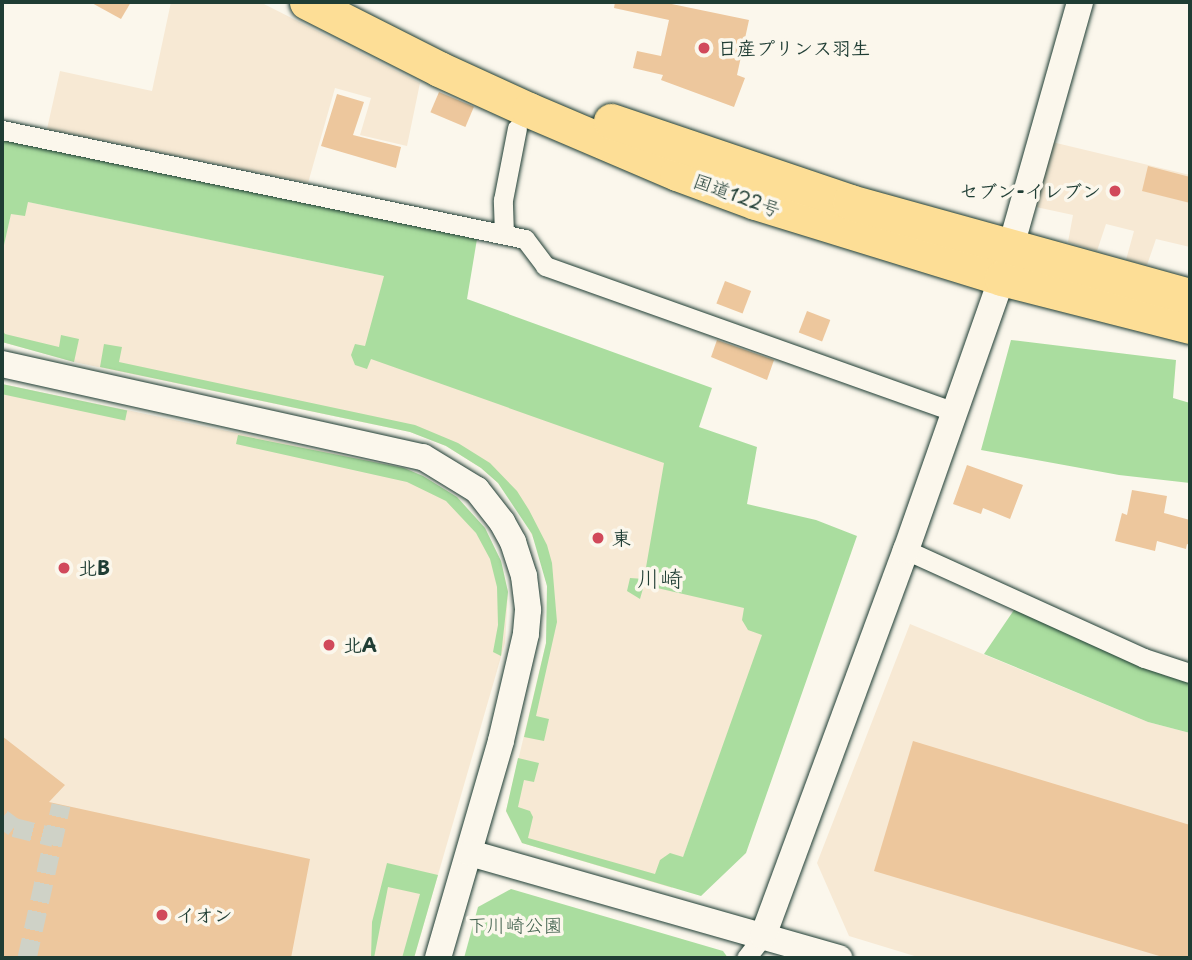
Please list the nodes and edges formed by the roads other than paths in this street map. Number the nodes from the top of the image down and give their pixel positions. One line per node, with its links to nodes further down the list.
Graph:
1 (307, 2): 7 (highway, 国道122号)
2 (354, 2): 7 (highway, 国道122号)
3 (1080, 2): 7 (street)
4 (517, 128): 6 (street)
5 (2, 130): 6 (street)
6 (504, 234): 11 (street)
7 (1006, 263): 8 (highway, 国道122号); 9 (highway, 国道122号); 11 (street)
8 (1190, 296)
9 (1190, 326)
10 (2, 364): 14 (street)
11 (955, 412): 12 (street)
12 (906, 550): 13 (street); 15 (street)
13 (1190, 673)
14 (470, 853): 15 (street); 16 (street)
15 (763, 936): 17 (street); 18 (street)
16 (438, 958)
17 (746, 958)
18 (839, 958)

